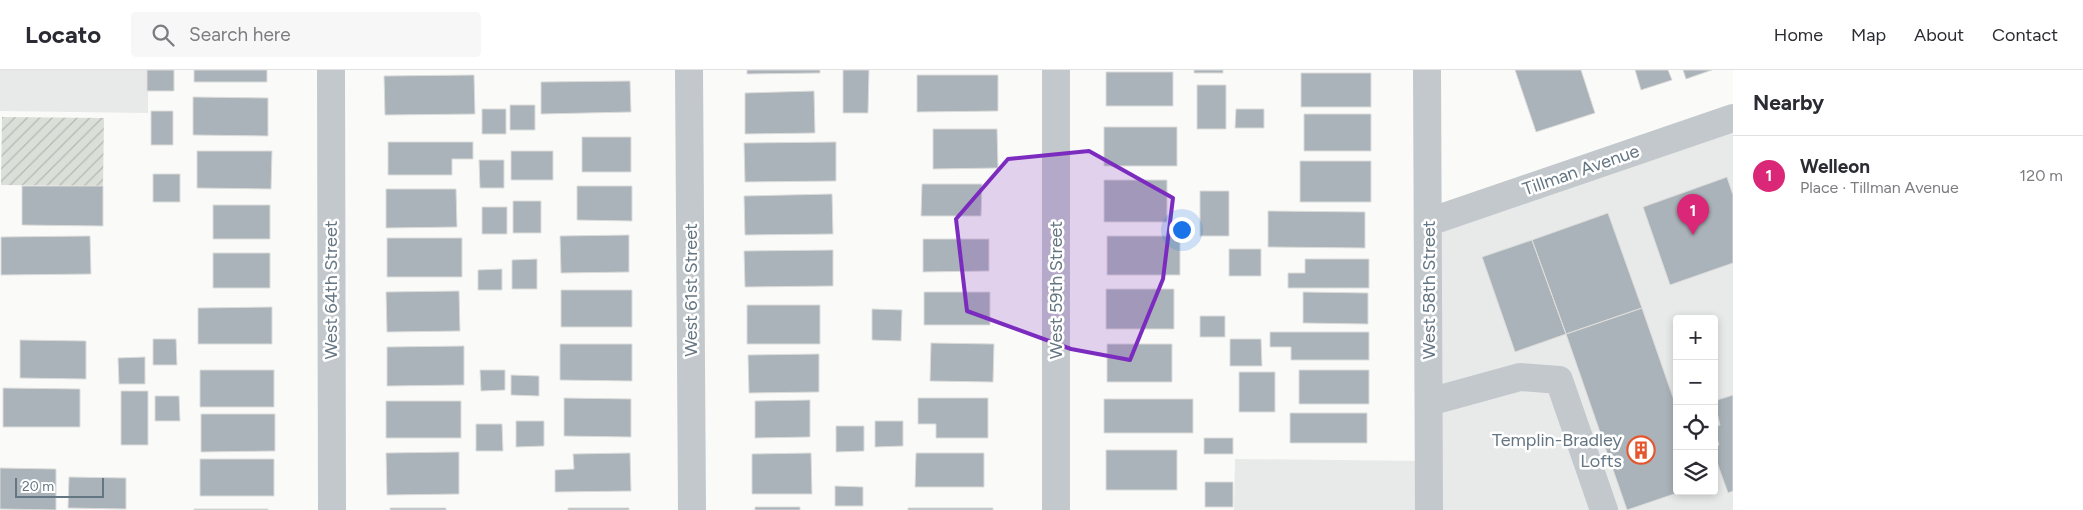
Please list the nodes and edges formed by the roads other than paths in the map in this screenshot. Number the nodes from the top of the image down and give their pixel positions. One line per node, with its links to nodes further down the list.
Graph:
1 (331, 70): 8 (street, West 64th Street)
2 (689, 70): 9 (street, West 61st Street)
3 (1056, 70): 10 (street, West 59th Street)
4 (1427, 70): 6 (street, West 58th Street)
5 (1733, 118): 6 (street, Tillman Avenue)
6 (1429, 222): 7 (street, West 58th Street)
7 (1429, 402): 11 (street, West 58th Street); 12 (street)
8 (332, 510)
9 (692, 510)
10 (1056, 510)
11 (1429, 510)
12 (1604, 510)

